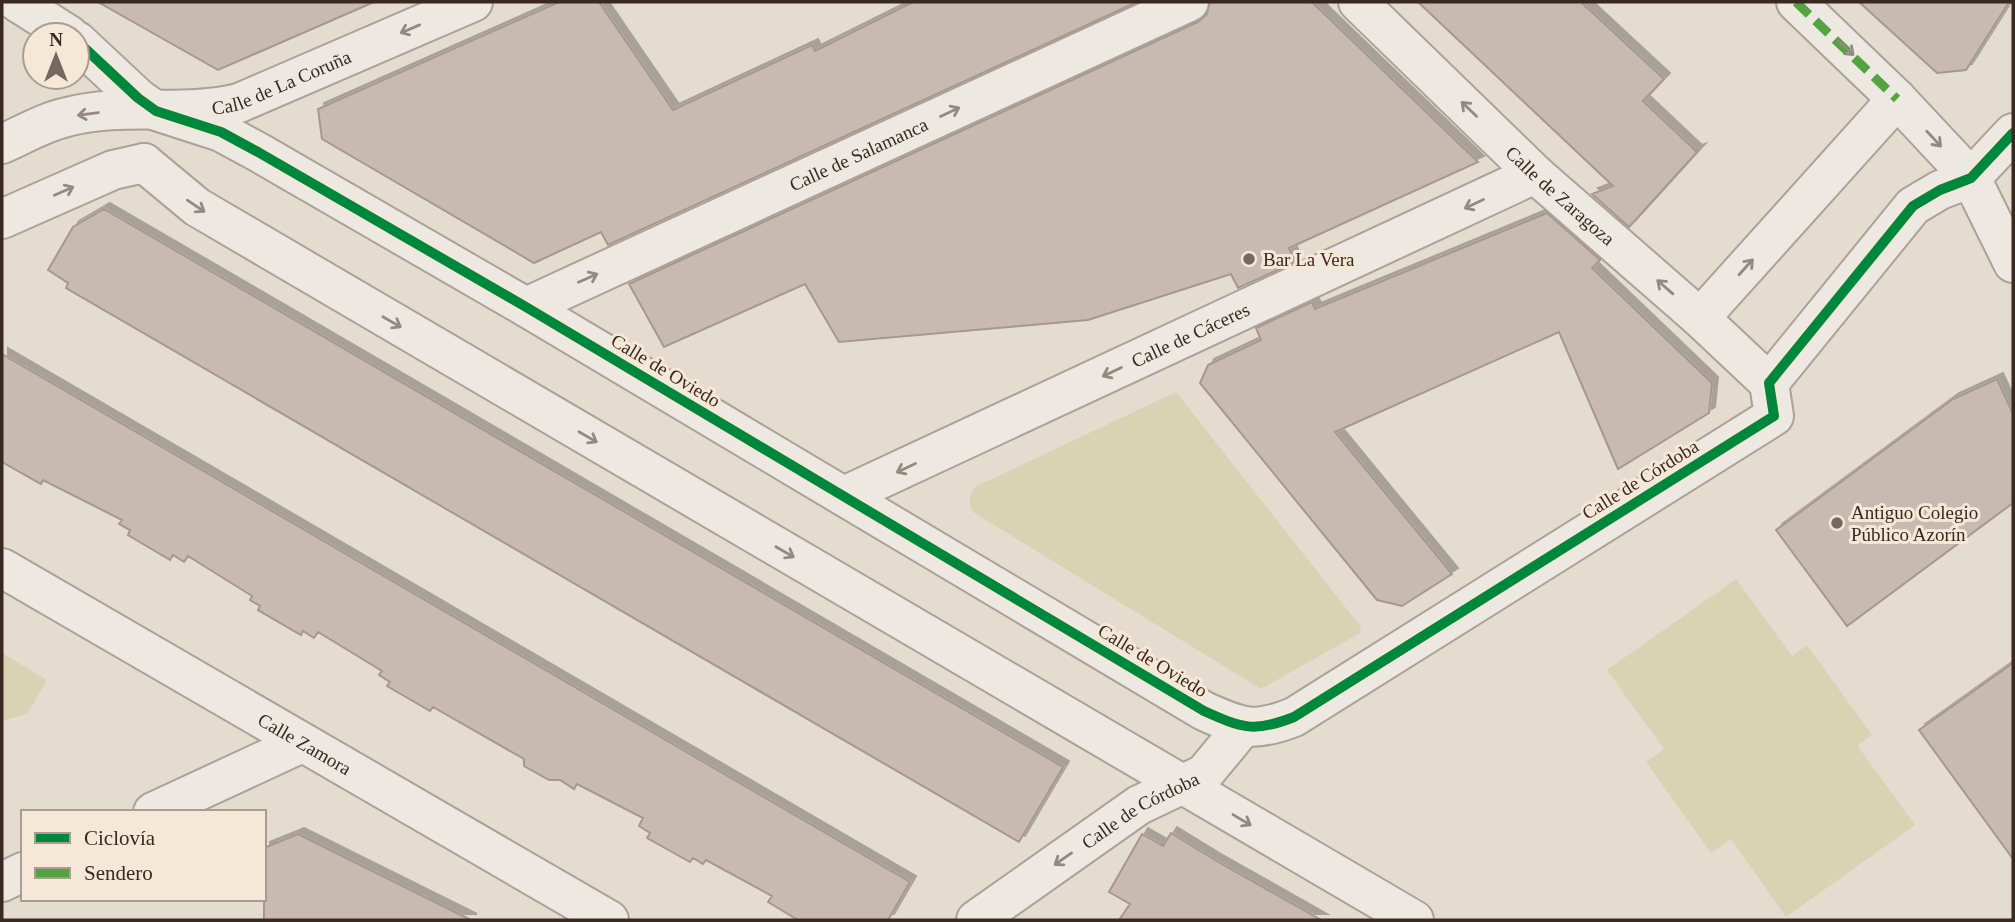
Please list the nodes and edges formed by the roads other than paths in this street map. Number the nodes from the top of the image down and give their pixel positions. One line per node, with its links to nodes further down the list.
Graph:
1 (17, 2): 6 (street)
2 (473, 2): 9 (street, Calle de La Coruña, one-way to 9)
3 (1189, 2): 17 (street, Calle de Salamanca, one-way to 3)
4 (1358, 2): 13 (street, Calle de Zaragoza, one-way to 4)
5 (1796, 2): 8 (street, one-way to 8)
6 (47, 21)
7 (91, 54): 9 (street, Calle de Oviedo)
8 (1897, 99): 14 (street, one-way to 14); 18 (street, one-way to 8)
9 (156, 111): 11 (street, Calle de La Coruña, one-way to 11); 12 (street); 17 (street, Calle de Oviedo)
10 (2013, 133): 14 (street)
11 (2, 144)
12 (144, 163): 15 (street, one-way to 12); 24 (street, one-way to 24)
13 (1535, 174): 18 (street, Calle de Zaragoza, one-way to 13); 20 (street, Calle de Cáceres, one-way to 20)
14 (1971, 178): 16 (street); 19 (street)
15 (2, 219)
16 (2013, 263)
17 (526, 307): 20 (street, Calle de Oviedo)
18 (1700, 318): 19 (street, Calle de Zaragoza)
19 (1769, 383): 22 (street, Calle de Córdoba)
20 (844, 496): 22 (street, Calle de Oviedo)
21 (2, 568): 23 (street, Calle Zamora)
22 (1242, 728): 24 (street, Calle de Córdoba)
23 (302, 743): 25 (street); 28 (street, Calle Zamora)
24 (1183, 785): 29 (street, Calle de Córdoba, one-way to 29); 30 (street, one-way to 30)
25 (157, 810)
26 (21, 873): 27 (street)
27 (2, 882)
28 (609, 920)
29 (976, 920)
30 (1414, 920)

